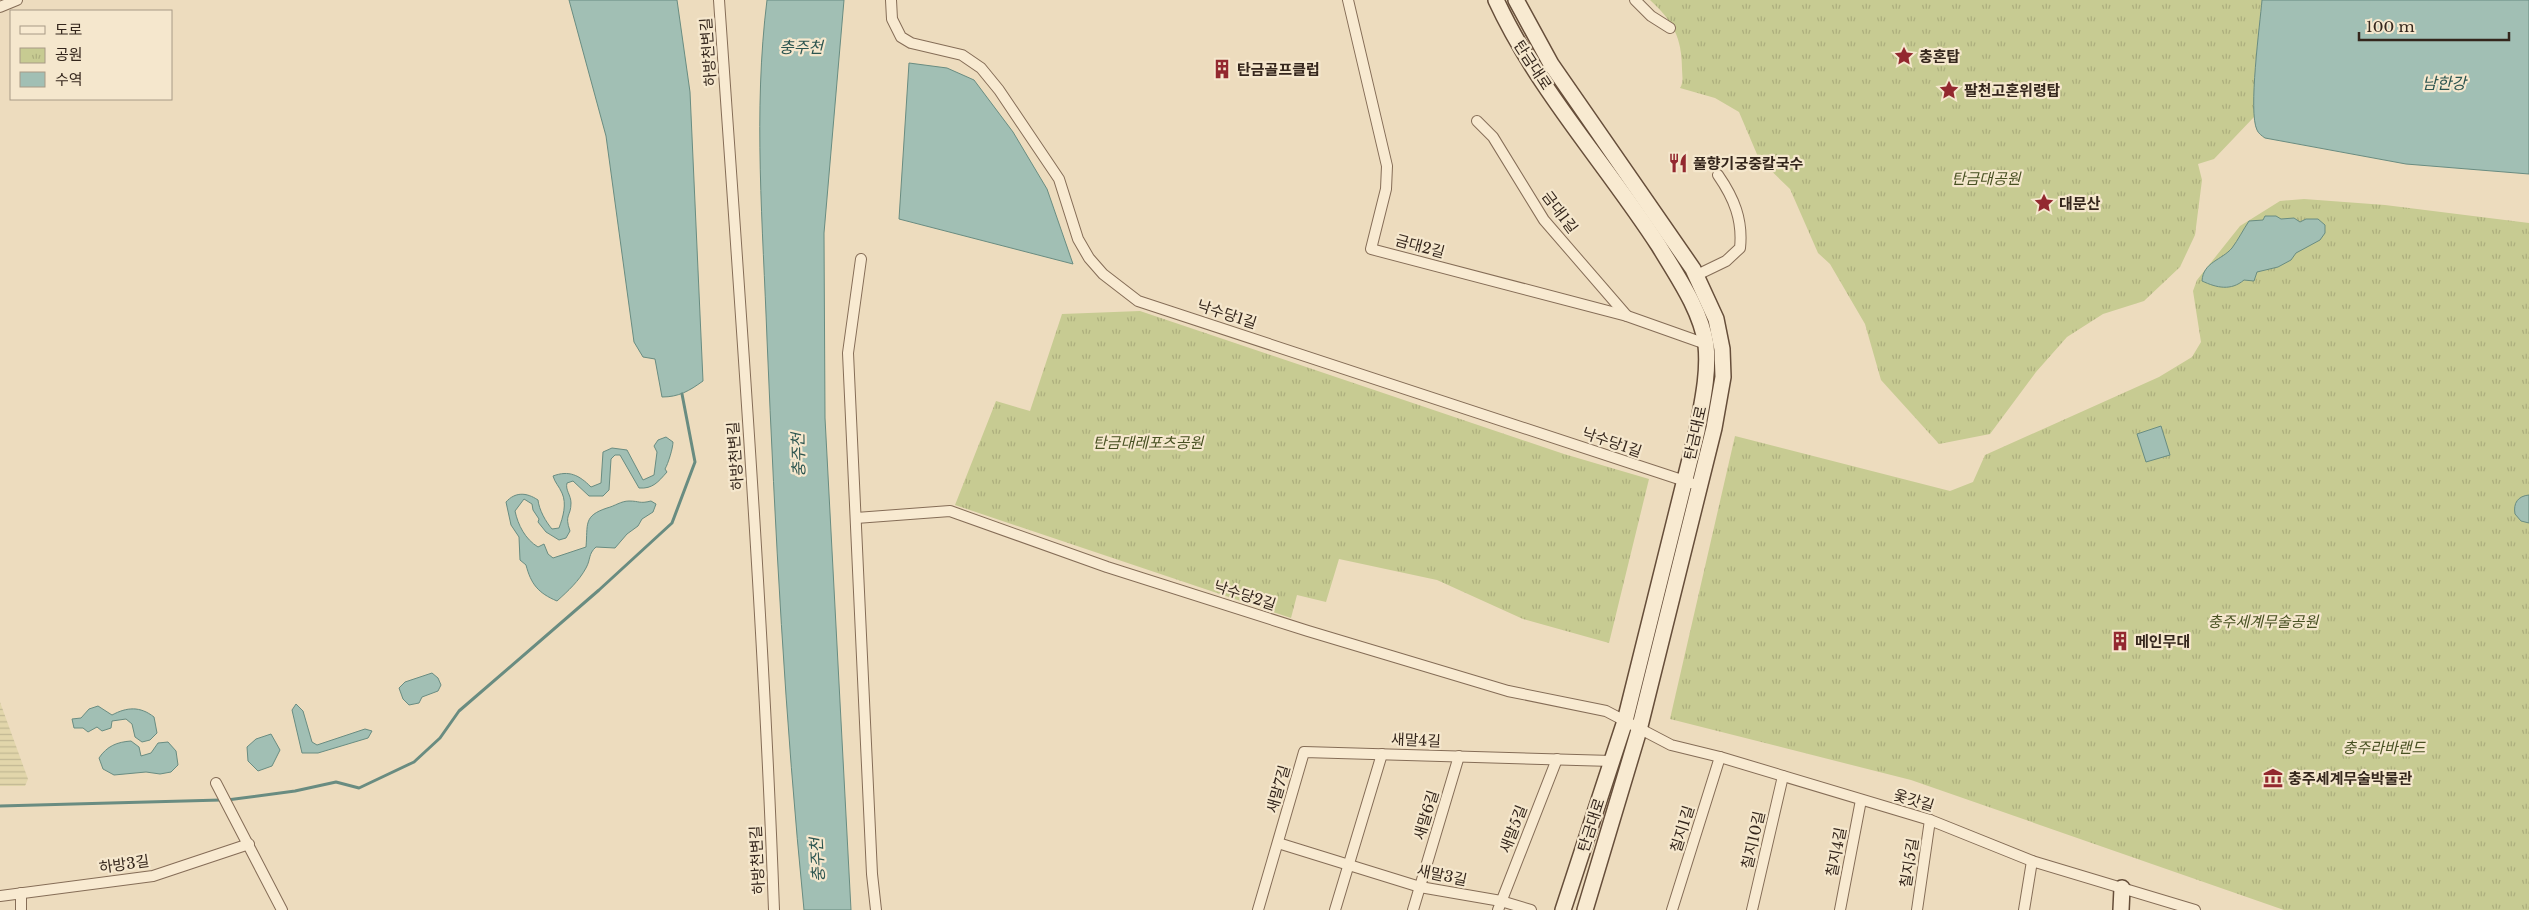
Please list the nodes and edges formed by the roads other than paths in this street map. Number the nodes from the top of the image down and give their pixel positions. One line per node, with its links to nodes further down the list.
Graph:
1 (17, 0): 8 (street)
2 (719, 0): 41 (street, 하방천변길)
3 (891, 0): 16 (street, 낙수당1길)
4 (1348, 0): 14 (street, 금대2길)
5 (1496, 0): 15 (main road, 탄금대로)
6 (1516, 0): 13 (main road, 탄금대로)
7 (1635, 0): 9 (street)
8 (0, 7)
9 (1670, 28)
10 (1477, 121): 14 (street, 금대1길)
11 (1718, 175): 13 (street)
12 (861, 259): 18 (street)
13 (1697, 275): 17 (main road, 탄금대로)
14 (1627, 316): 15 (street, 금대2길)
15 (1706, 344): 16 (main road, 탄금대로)
16 (1684, 480): 17 (street, 낙수당1길); 19 (main road, 탄금대로)
17 (1699, 485): 20 (main road, 탄금대로)
18 (856, 518): 19 (street, 낙수당2길); 42 (street)
19 (1625, 721): 20 (street, 옻갓길); 25 (main road, 탄금대로)
20 (1639, 730): 23 (street, 옻갓길); 48 (main road, 탄금대로)
21 (1382, 754): 22 (street, 새말4길); 30 (street, 새말7길); 33 (street, 새말4길)
22 (1459, 756): 24 (street, 새말4길); 34 (street, 새말6길)
23 (1720, 757): 26 (street, 옻갓길); 49 (street, 칠지1길)
24 (1557, 759): 25 (street, 새말4길); 38 (street, 새말5길)
25 (1612, 760): 47 (main road, 탄금대로)
26 (1783, 776): 28 (street, 옻갓길); 50 (street, 칠지10길)
27 (216, 782): 31 (street)
28 (1861, 800): 29 (street, 옻갓길); 51 (street, 칠지4길)
29 (1930, 820): 32 (street, 옻갓길); 52 (street, 칠지5길)
30 (1278, 843): 33 (street, 새말3길); 43 (street, 새말7길)
31 (249, 844): 36 (street, 하방3길); 40 (street)
32 (2032, 861): 35 (street, 옻갓길); 53 (street)
33 (1348, 864): 34 (street, 새말3길); 44 (street, 새말4길)
34 (1420, 887): 38 (street, 새말3길); 45 (street, 새말6길)
35 (2122, 888): 54 (main road); 55 (street, 옻갓길)
36 (21, 893): 37 (street, 하방3길); 39 (street)
37 (0, 896)
38 (1500, 906): 46 (street, 새말3길)
39 (21, 910)
40 (282, 910)
41 (774, 910)
42 (876, 910)
43 (1258, 910)
44 (1335, 910)
45 (1413, 910)
46 (1531, 910)
47 (1563, 910)
48 (1585, 910)
49 (1672, 910)
50 (1752, 910)
51 (1840, 910)
52 (1917, 910)
53 (2024, 910)
54 (2121, 910)
55 (2195, 910)

